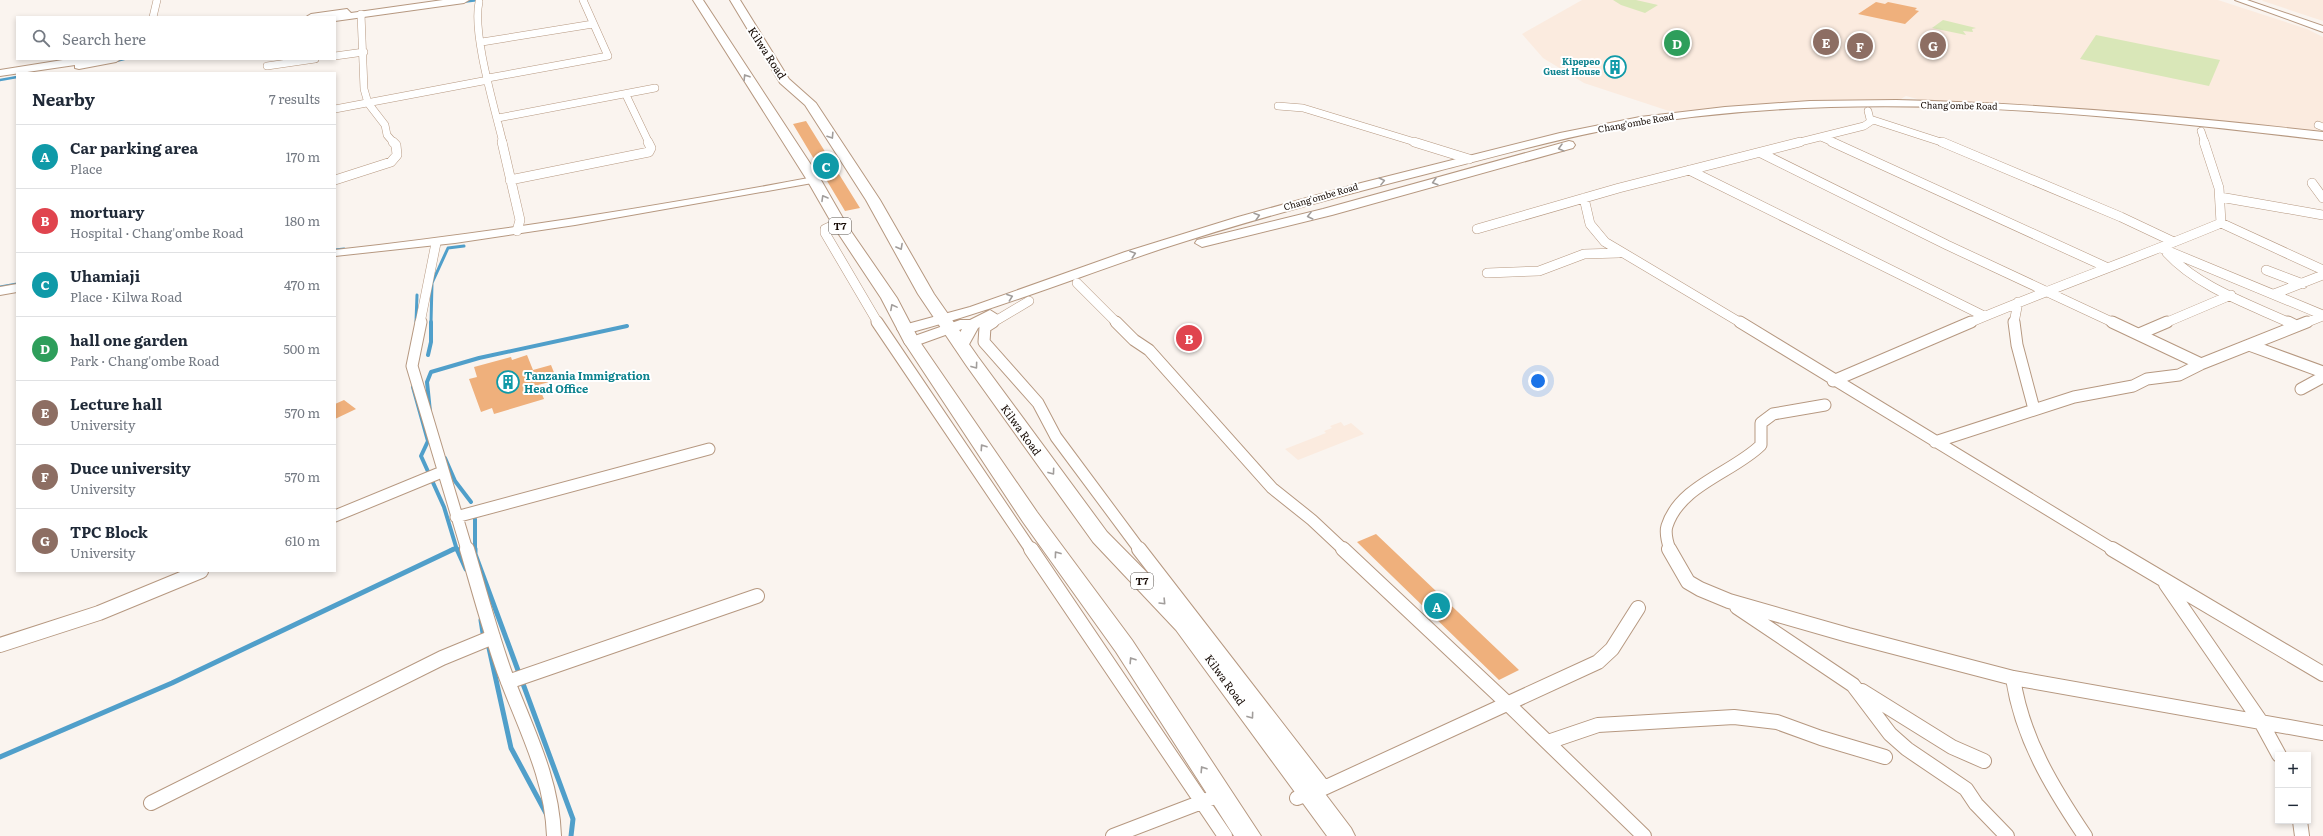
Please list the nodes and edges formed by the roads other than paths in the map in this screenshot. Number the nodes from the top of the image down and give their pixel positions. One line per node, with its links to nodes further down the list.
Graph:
1 (157, 0): 12 (street)
2 (427, 0): 13 (main road)
3 (464, 0): 11 (main road)
4 (583, 0): 15 (street)
5 (698, 0): 35 (highway, T7, one-way to 5)
6 (712, 0): 35 (highway, Kilwa Road / T7)
7 (735, 0): 32 (highway, Kilwa Road / T7)
8 (745, 0): 32 (highway, T7)
9 (2240, 0): 16 (street)
10 (479, 2): 17 (street)
11 (360, 14): 14 (main road); 18 (street)
12 (153, 16)
13 (318, 16)
14 (336, 18)
15 (594, 24): 17 (street); 28 (street)
16 (2323, 29)
17 (482, 42): 28 (street)
18 (364, 52): 19 (street); 31 (street)
19 (336, 56)
20 (84, 60): 25 (main road)
21 (110, 60): 24 (main road)
22 (307, 60): 23 (street)
23 (267, 66)
24 (43, 72)
25 (0, 73)
26 (16, 76): 27 (main road)
27 (0, 78)
28 (488, 79): 31 (street); 37 (street)
29 (655, 88): 30 (street)
30 (626, 95): 37 (street); 48 (street)
31 (368, 103): 34 (street); 47 (street)
32 (810, 103): 80 (highway, Kilwa Road / T7, one-way to 80)
33 (1278, 106): 45 (street)
34 (336, 109)
35 (767, 110): 49 (highway, Kilwa Road / T7)
36 (1869, 115): 39 (main road, Chang'ombe Road); 40 (street); 59 (street); 69 (main road, Chang'ombe Road, one-way to 69)
37 (498, 118): 48 (street)
38 (2321, 129): 45 (main road, Chang'ombe Road)
39 (2201, 131): 42 (main road, Chang'ombe Road); 51 (street)
40 (1821, 137): 41 (street); 43 (street)
41 (1802, 142): 43 (street); 44 (street)
42 (2323, 145)
43 (1846, 149): 64 (street)
44 (1761, 153): 46 (street); 73 (street)
45 (1468, 159): 80 (main road, Chang'ombe Road, one-way to 45)
46 (1689, 170): 52 (street); 79 (street)
47 (336, 180)
48 (510, 180): 58 (street)
49 (814, 180): 55 (highway, Kilwa Road / T7, one-way to 49); 58 (street)
50 (2312, 184): 53 (street)
51 (2220, 196): 54 (street); 56 (street)
52 (1584, 198): 57 (street); 63 (street)
53 (2323, 198)
54 (2323, 215)
55 (838, 222): 83 (highway, Kilwa Road / T7, one-way to 55); 116 (street)
56 (2220, 223): 59 (street); 66 (street)
57 (1477, 229)
58 (517, 232): 60 (street)
59 (2174, 242): 61 (street)
60 (436, 243): 62 (street); 94 (street)
61 (2163, 249): 64 (street); 74 (street); 75 (street)
62 (336, 253)
63 (1620, 253): 67 (street); 88 (street)
64 (2106, 267): 73 (street)
65 (2266, 270): 70 (street)
66 (2323, 270)
67 (1487, 273)
68 (2323, 274): 70 (street)
69 (1077, 283): 76 (main road, Chang'ombe Road); 108 (street)
70 (2303, 284): 74 (street)
71 (16, 288): 72 (street)
72 (0, 291)
73 (2044, 291): 77 (street); 82 (street)
74 (2274, 294): 78 (street)
75 (2231, 295): 81 (street); 82 (street)
76 (1029, 301): 80 (main road, Chang'ombe Road); 115 (street)
77 (2018, 302): 79 (street); 91 (street)
78 (2323, 315): 81 (street)
79 (1984, 316): 88 (street)
80 (947, 324): 83 (main road, Chang'ombe Road); 115 (highway, Kilwa Road / T7, one-way to 115)
81 (2296, 326): 84 (street)
82 (2139, 334): 85 (street)
83 (908, 335): 116 (highway, Kilwa Road / T7, one-way to 83)
84 (2249, 344): 85 (street); 86 (street)
85 (2201, 364): 91 (street)
86 (2323, 372)
87 (2323, 377): 89 (street)
88 (1833, 381): 92 (street)
89 (2301, 389)
90 (1825, 405): 100 (street)
91 (2034, 409): 92 (street)
92 (1935, 442): 98 (street)
93 (709, 449): 96 (street)
94 (442, 472): 95 (street); 96 (street)
95 (336, 516)
96 (456, 517): 102 (street)
97 (199, 572): 103 (street)
98 (2164, 580): 104 (street); 109 (street)
99 (757, 596): 106 (street)
100 (1729, 601): 105 (street); 107 (street)
101 (1638, 608): 108 (street)
102 (493, 638): 106 (street); 117 (street)
103 (0, 645)
104 (2323, 674)
105 (2013, 678): 109 (street); 126 (street)
106 (508, 682): 119 (street)
107 (1853, 685): 114 (street); 125 (street)
108 (1507, 703): 111 (street); 115 (street)
109 (2261, 722): 110 (street); 112 (street)
110 (2323, 733)
111 (1548, 742): 113 (street); 124 (street)
112 (2277, 752)
113 (1885, 757)
114 (1984, 761)
115 (1310, 793): 123 (highway, Kilwa Road / T7)
116 (1210, 797): 120 (street); 121 (street); 122 (highway, Kilwa Road / T7)
117 (151, 803)
118 (2300, 824): 127 (street)
119 (554, 836)
120 (1113, 836)
121 (1225, 836)
122 (1248, 836)
123 (1342, 836)
124 (1644, 836)
125 (2007, 836)
126 (2085, 836)
127 (2302, 836)

